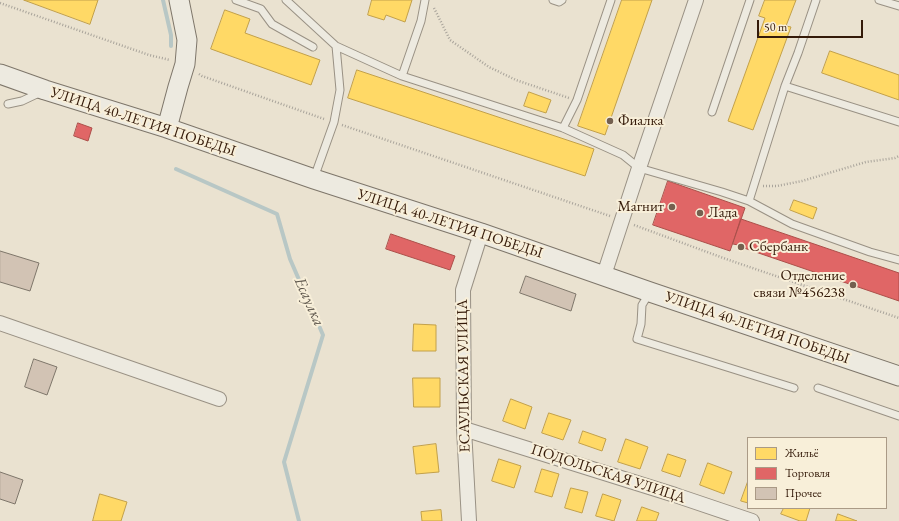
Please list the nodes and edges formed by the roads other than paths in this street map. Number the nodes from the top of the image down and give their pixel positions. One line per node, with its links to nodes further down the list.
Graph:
1 (179, 0): 22 (main road)
2 (236, 0): 14 (lane)
3 (286, 0): 13 (lane)
4 (425, 0): 16 (lane)
5 (553, 0): 6 (lane)
6 (562, 0)
7 (611, 0): 23 (lane)
8 (696, 0): 24 (street)
9 (750, 0): 20 (lane)
10 (816, 0): 17 (lane)
11 (879, 0): 12 (lane)
12 (899, 6)
13 (336, 46): 16 (lane); 25 (lane)
14 (313, 47)
15 (0, 74): 18 (main road, УЛИЦА 40-ЛЕТИЯ ПОБЕДЫ)
16 (402, 76): 23 (lane)
17 (785, 86): 21 (lane); 26 (lane)
18 (45, 90): 19 (lane); 22 (main road, УЛИЦА 40-ЛЕТИЯ ПОБЕДЫ)
19 (8, 104)
20 (712, 112)
21 (899, 122)
22 (167, 128): 25 (main road, УЛИЦА 40-ЛЕТИЯ ПОБЕДЫ)
23 (564, 128): 24 (lane)
24 (639, 168): 26 (lane); 29 (street)
25 (314, 178): 27 (main road, УЛИЦА 40-ЛЕТИЯ ПОБЕДЫ)
26 (748, 201): 28 (lane)
27 (481, 233): 29 (main road, УЛИЦА 40-ЛЕТИЯ ПОБЕДЫ); 37 (street, ЕСАУЛЬСКАЯ УЛИЦА)
28 (899, 260)
29 (604, 275): 30 (main road, УЛИЦА 40-ЛЕТИЯ ПОБЕДЫ)
30 (650, 292): 32 (main road, УЛИЦА 40-ЛЕТИЯ ПОБЕДЫ); 33 (lane)
31 (0, 323): 35 (street)
32 (899, 376)
33 (794, 388)
34 (818, 388): 36 (lane)
35 (219, 399)
36 (899, 416)
37 (464, 429): 38 (street, ЕСАУЛЬСКАЯ УЛИЦА); 39 (street, ПОДОЛЬСКАЯ УЛИЦА)
38 (469, 521)
39 (752, 521)

